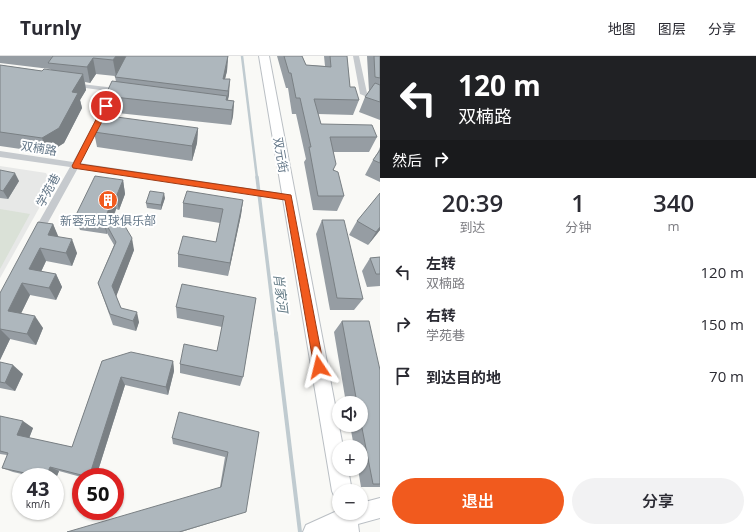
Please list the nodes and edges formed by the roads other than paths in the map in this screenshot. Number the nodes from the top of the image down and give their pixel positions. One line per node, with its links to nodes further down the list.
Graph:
1 (264, 56): 7 (main road, 双元街)
2 (356, 56): 4 (street)
3 (69, 84): 6 (street, 学苑巷)
4 (380, 100)
5 (0, 154): 6 (street, 双楠路)
6 (75, 166): 7 (street, 双楠路); 8 (street, 学苑巷)
7 (288, 197): 9 (main road, 双元街)
8 (34, 240)
9 (341, 484)
10 (380, 508): 11 (main road)
11 (347, 521): 12 (main road)
12 (315, 531)

